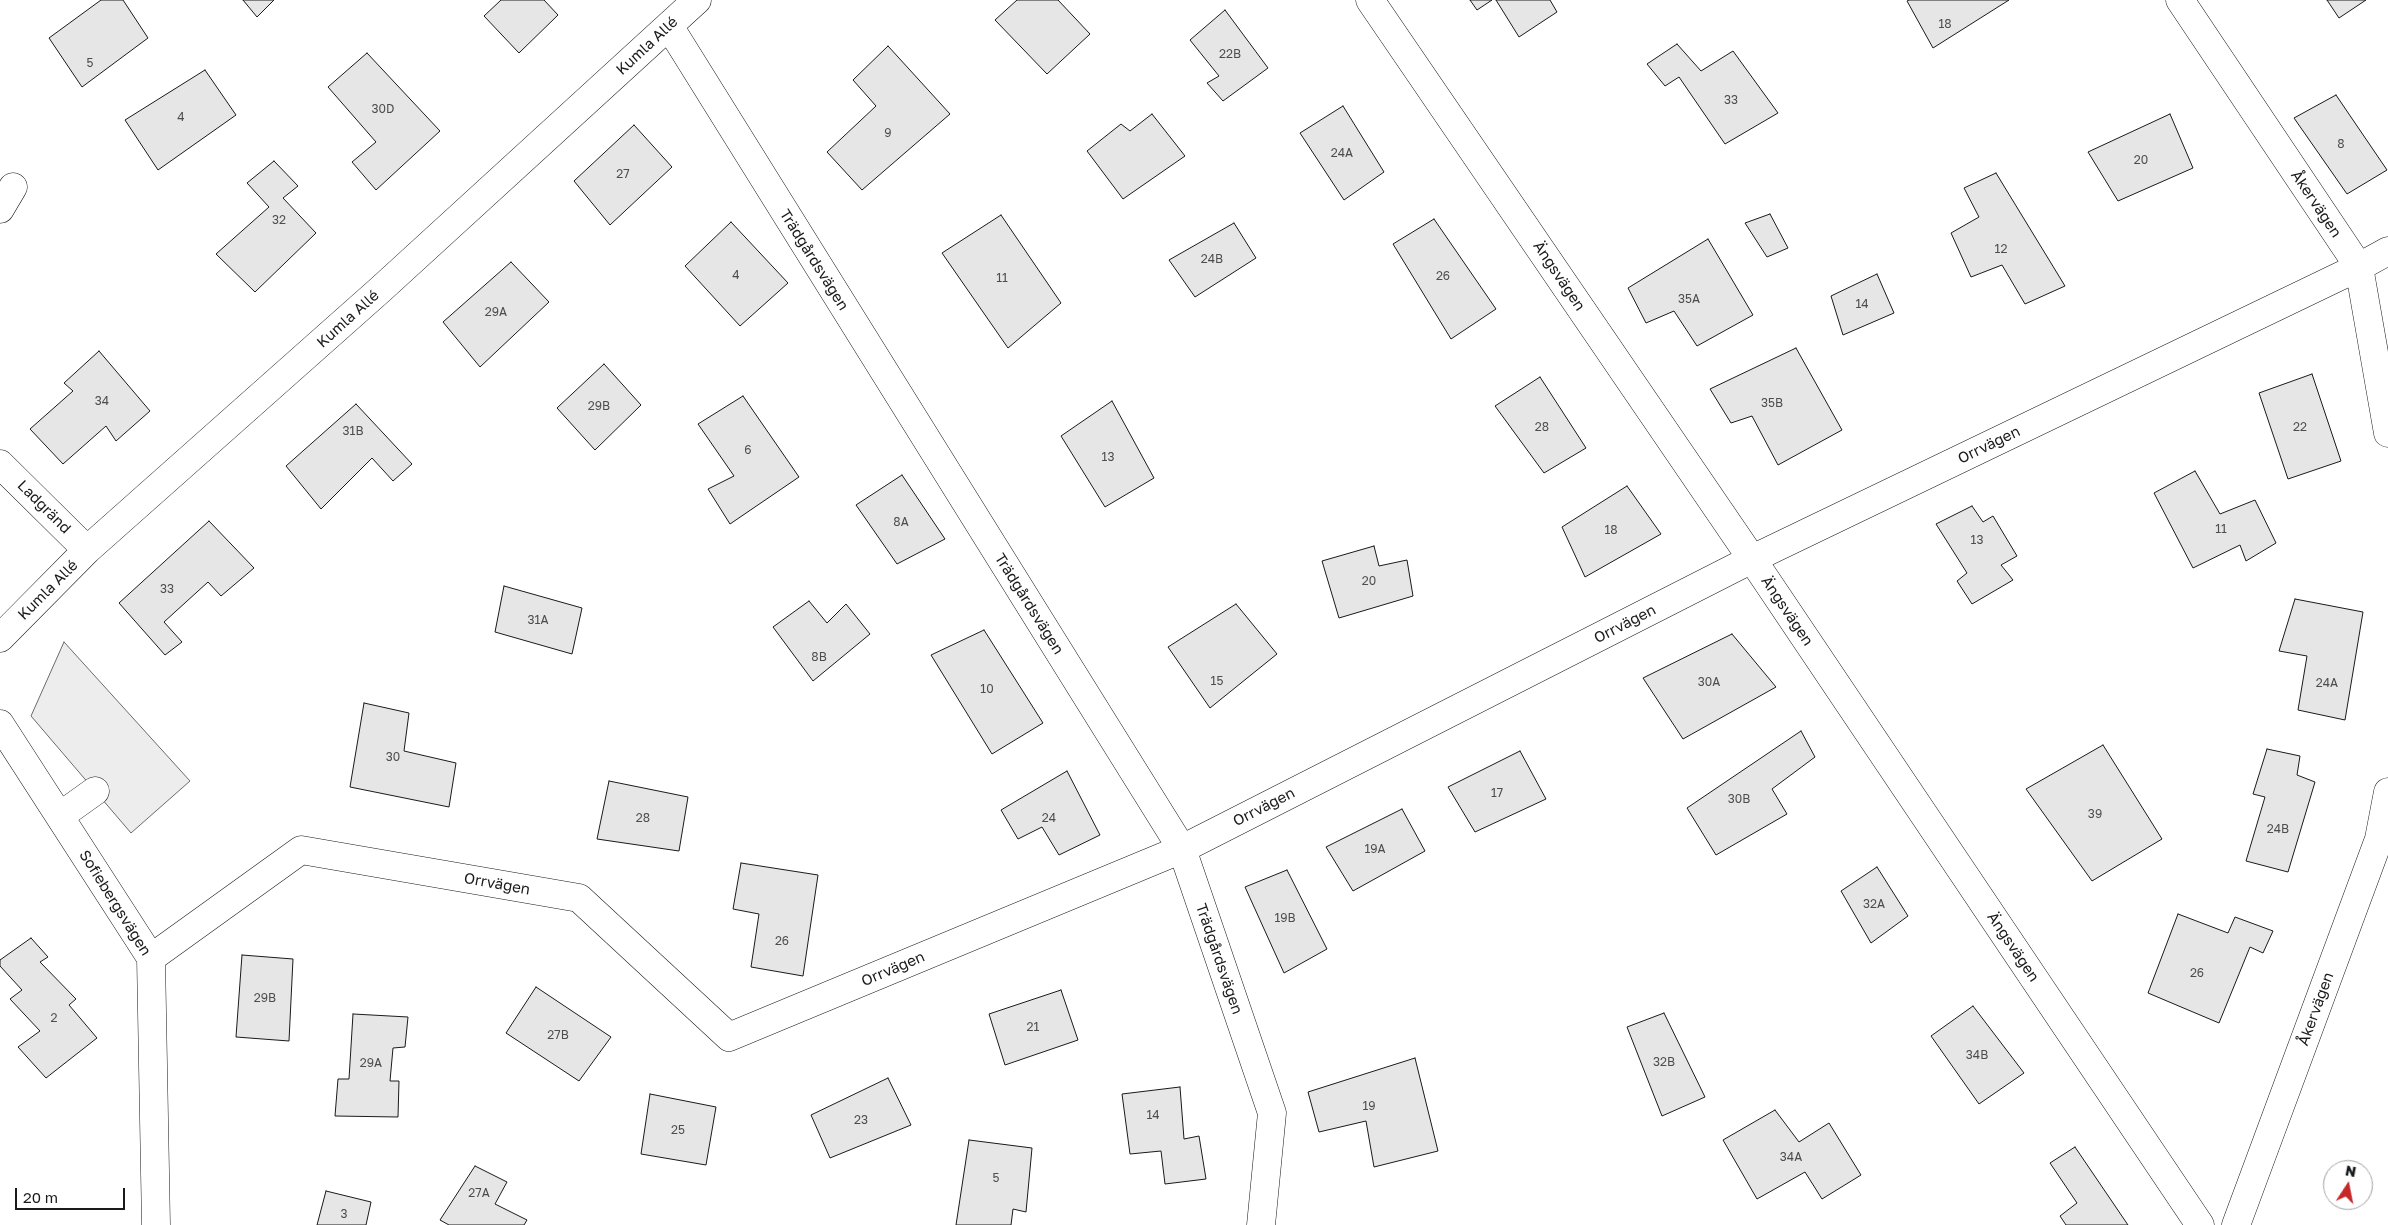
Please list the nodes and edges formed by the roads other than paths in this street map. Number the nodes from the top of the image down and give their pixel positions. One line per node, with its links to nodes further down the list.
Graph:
1 (697, 0): 4 (street, Kumla Allé)
2 (1370, 0): 10 (street, Ängsvägen)
3 (2180, 0): 6 (street, Åkervägen)
4 (669, 26): 9 (street, Kumla Allé); 16 (street, Trädgårdsvägen)
5 (2388, 251): 6 (street, Orrvägen)
6 (2359, 267): 7 (street, Åkervägen); 10 (street, Orrvägen)
7 (2388, 433)
8 (0, 464): 9 (street, Ladgränd)
9 (87, 550): 11 (street, Kumla Allé)
10 (1752, 559): 16 (street, Orrvägen); 20 (street, Ängsvägen)
11 (0, 638)
12 (0, 724): 15 (street, Sofiebergsvägen)
13 (95, 791): 15 (street)
14 (2388, 792): 21 (street, Åkervägen)
15 (60, 816): 17 (street, Sofiebergsvägen)
16 (1182, 849): 17 (street, Orrvägen); 19 (street, Trädgårdsvägen)
17 (151, 958): 18 (street, Sofiebergsvägen)
18 (156, 1225)
19 (1261, 1225)
20 (2200, 1225)
21 (2236, 1225)

